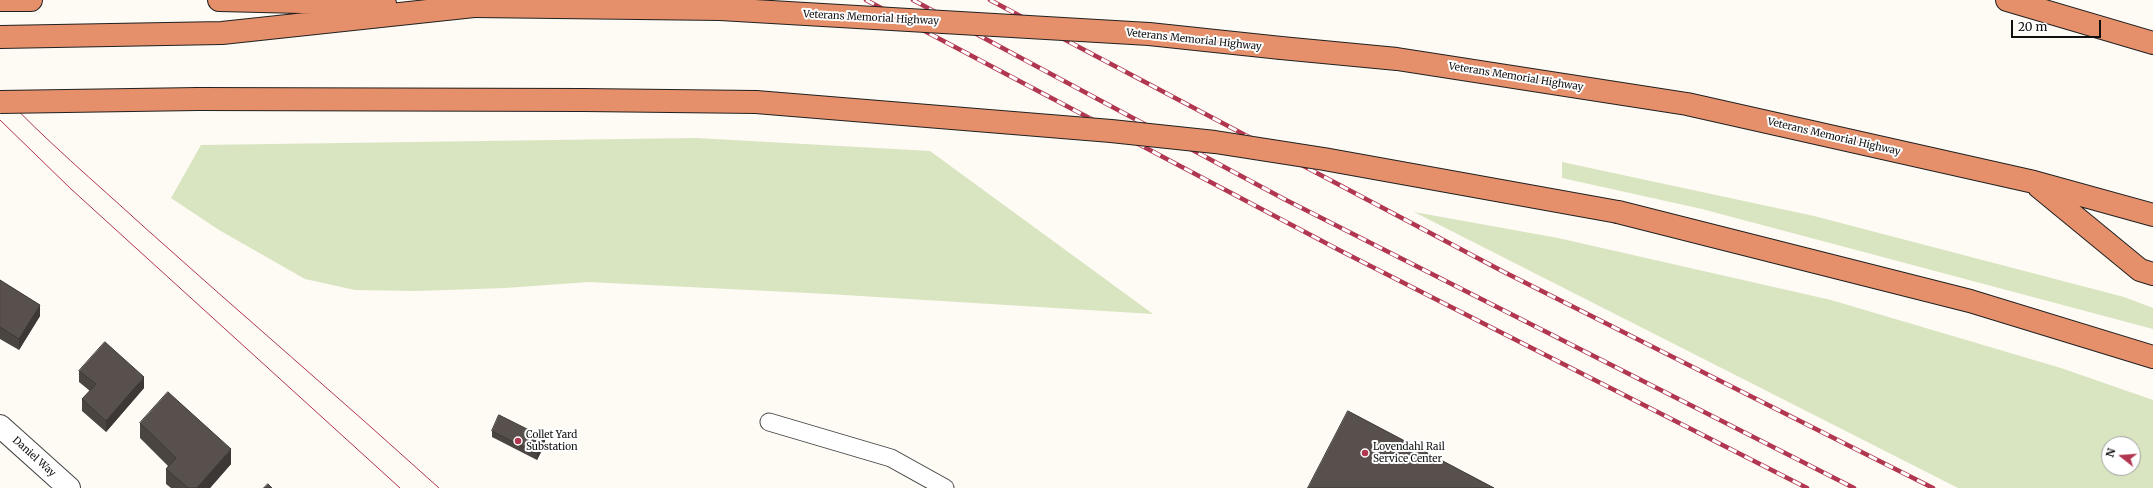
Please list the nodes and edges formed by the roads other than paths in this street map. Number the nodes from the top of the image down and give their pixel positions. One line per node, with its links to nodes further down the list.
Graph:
1 (0, 0): 2 (highway)
2 (31, 0)
3 (218, 0): 6 (highway, Veterans Memorial Highway)
4 (2007, 0): 9 (highway)
5 (2011, 0): 7 (highway)
6 (474, 6): 8 (highway); 11 (highway, Veterans Memorial Highway, bridge)
7 (2153, 36)
8 (1, 37)
9 (2153, 43)
10 (0, 102): 14 (highway, bridge)
11 (2034, 182): 12 (highway, Veterans Memorial Highway); 13 (highway)
12 (2153, 215)
13 (2153, 274)
14 (2153, 357)
15 (769, 422): 18 (lane)
16 (0, 426): 17 (street, Daniel Way)
17 (69, 488)
18 (945, 488)

